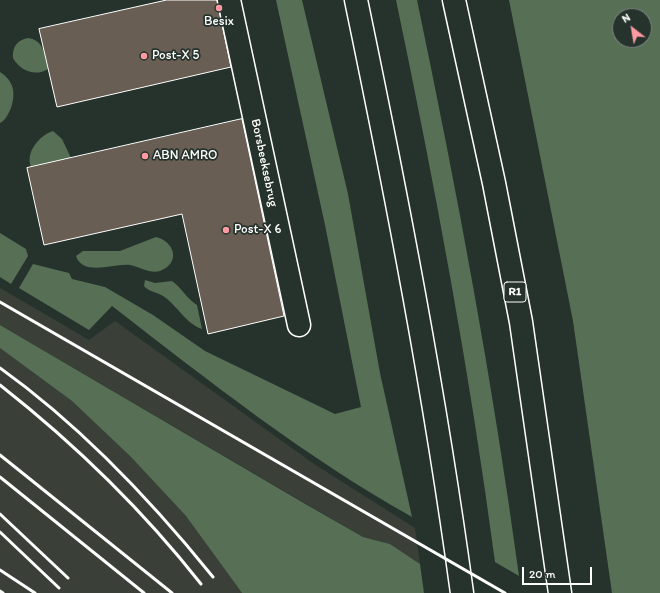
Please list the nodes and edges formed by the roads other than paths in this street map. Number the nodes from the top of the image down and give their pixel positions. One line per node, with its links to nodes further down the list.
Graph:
1 (229, 0): 4 (main road, Borsbeeksebrug)
2 (356, 0): 5 (main road)
3 (454, 0): 6 (main road, R1)
4 (299, 325)
5 (462, 593)
6 (560, 593)

